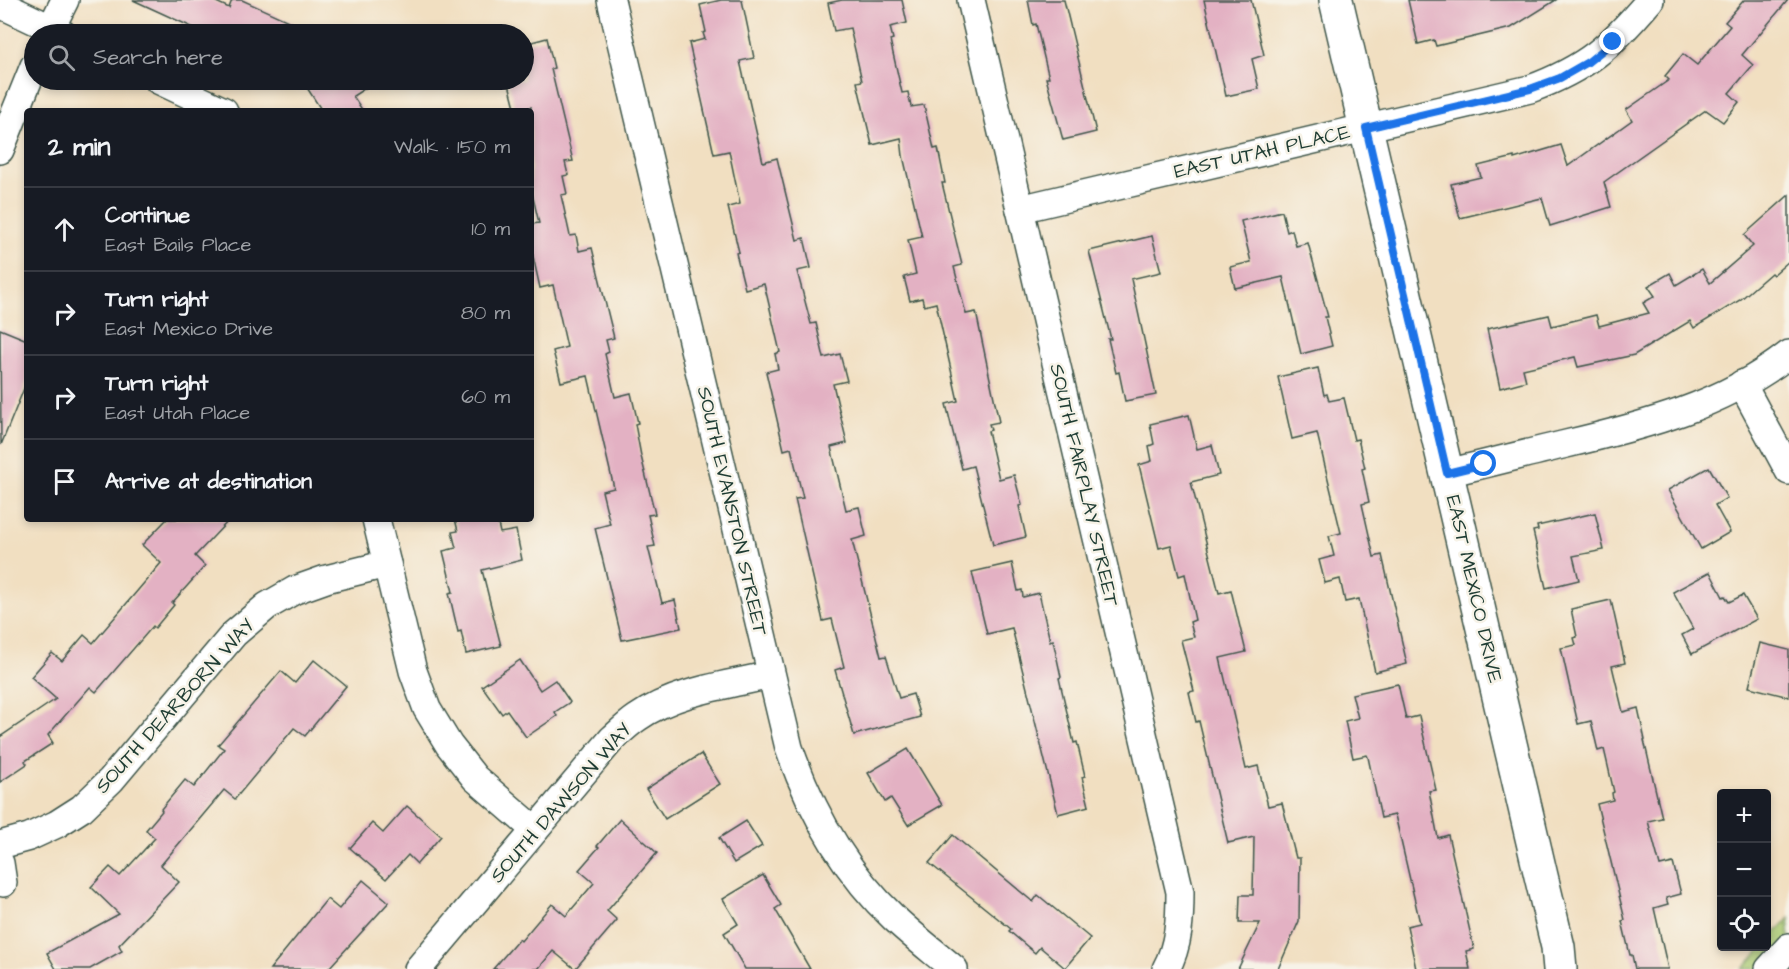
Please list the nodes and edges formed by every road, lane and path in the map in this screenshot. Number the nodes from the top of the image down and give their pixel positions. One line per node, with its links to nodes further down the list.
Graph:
1 (65, 0): 8 (street)
2 (611, 0): 21 (street, SOUTH EVANSTON STREET)
3 (970, 0): 14 (street, SOUTH FAIRPLAY STREET)
4 (1336, 0): 12 (street, EAST MEXICO DRIVE)
5 (1650, 0): 12 (street, EAST UTAH PLACE)
6 (0, 4): 7 (street)
7 (37, 24)
8 (57, 24)
9 (24, 90): 13 (street)
10 (179, 90): 11 (street)
11 (218, 108)
12 (1366, 128): 14 (street, EAST UTAH PLACE); 18 (street, EAST MEXICO DRIVE)
13 (0, 150)
14 (1020, 209): 27 (street, SOUTH FAIRPLAY STREET)
15 (1789, 354): 16 (street)
16 (1742, 384): 17 (street); 18 (street)
17 (1789, 471)
18 (1447, 473): 28 (street, EAST MEXICO DRIVE)
19 (377, 522): 20 (street)
20 (387, 564): 22 (street); 23 (street, SOUTH DEARBORN WAY)
21 (771, 675): 22 (street, SOUTH DAWSON WAY); 26 (street, SOUTH EVANSTON STREET)
22 (535, 830): 25 (street, SOUTH DAWSON WAY)
23 (0, 845)
24 (1789, 947): 29 (street)
25 (418, 969)
26 (954, 969)
27 (1166, 969)
28 (1560, 969)
29 (1768, 969)

